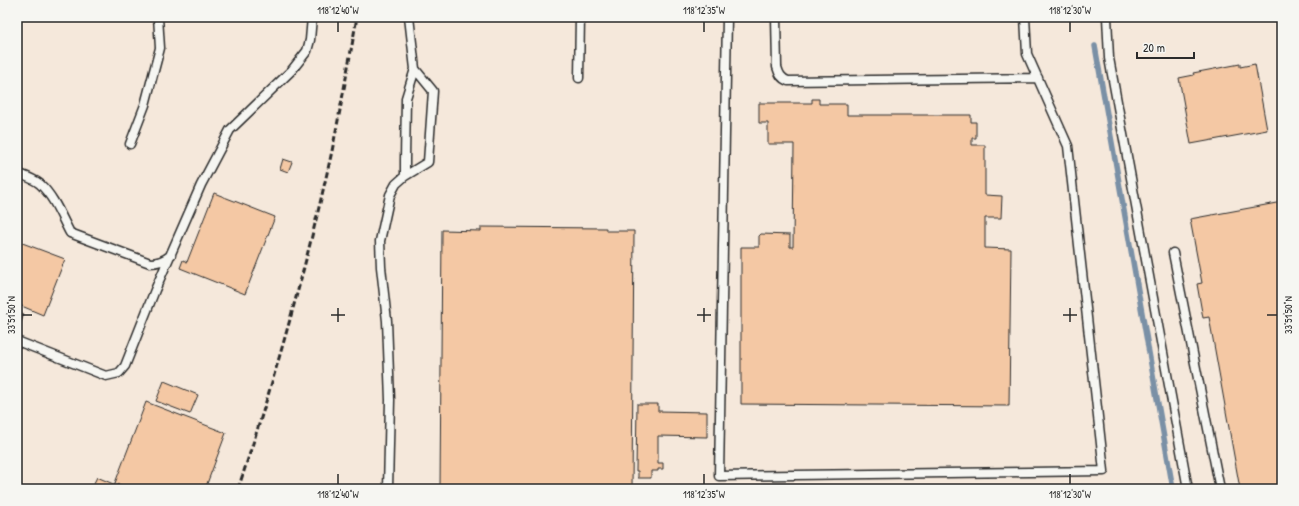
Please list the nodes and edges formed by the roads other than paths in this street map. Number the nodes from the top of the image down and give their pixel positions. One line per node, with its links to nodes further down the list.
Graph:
1 (158, 17): 12 (lane)
2 (312, 17): 16 (lane)
3 (408, 17): 9 (lane)
4 (580, 17): 10 (lane)
5 (727, 17): 11 (lane)
6 (776, 17): 11 (lane)
7 (1025, 17): 11 (lane)
8 (1107, 17): 19 (lane)
9 (415, 69): 14 (lane); 14 (lane)
10 (579, 78)
11 (1038, 78)
12 (130, 144)
13 (17, 173): 16 (lane)
14 (405, 176): 18 (lane)
15 (1173, 253): 20 (lane)
16 (172, 254): 17 (lane)
17 (17, 341)
18 (388, 489)
19 (1188, 489)
20 (1220, 489)

